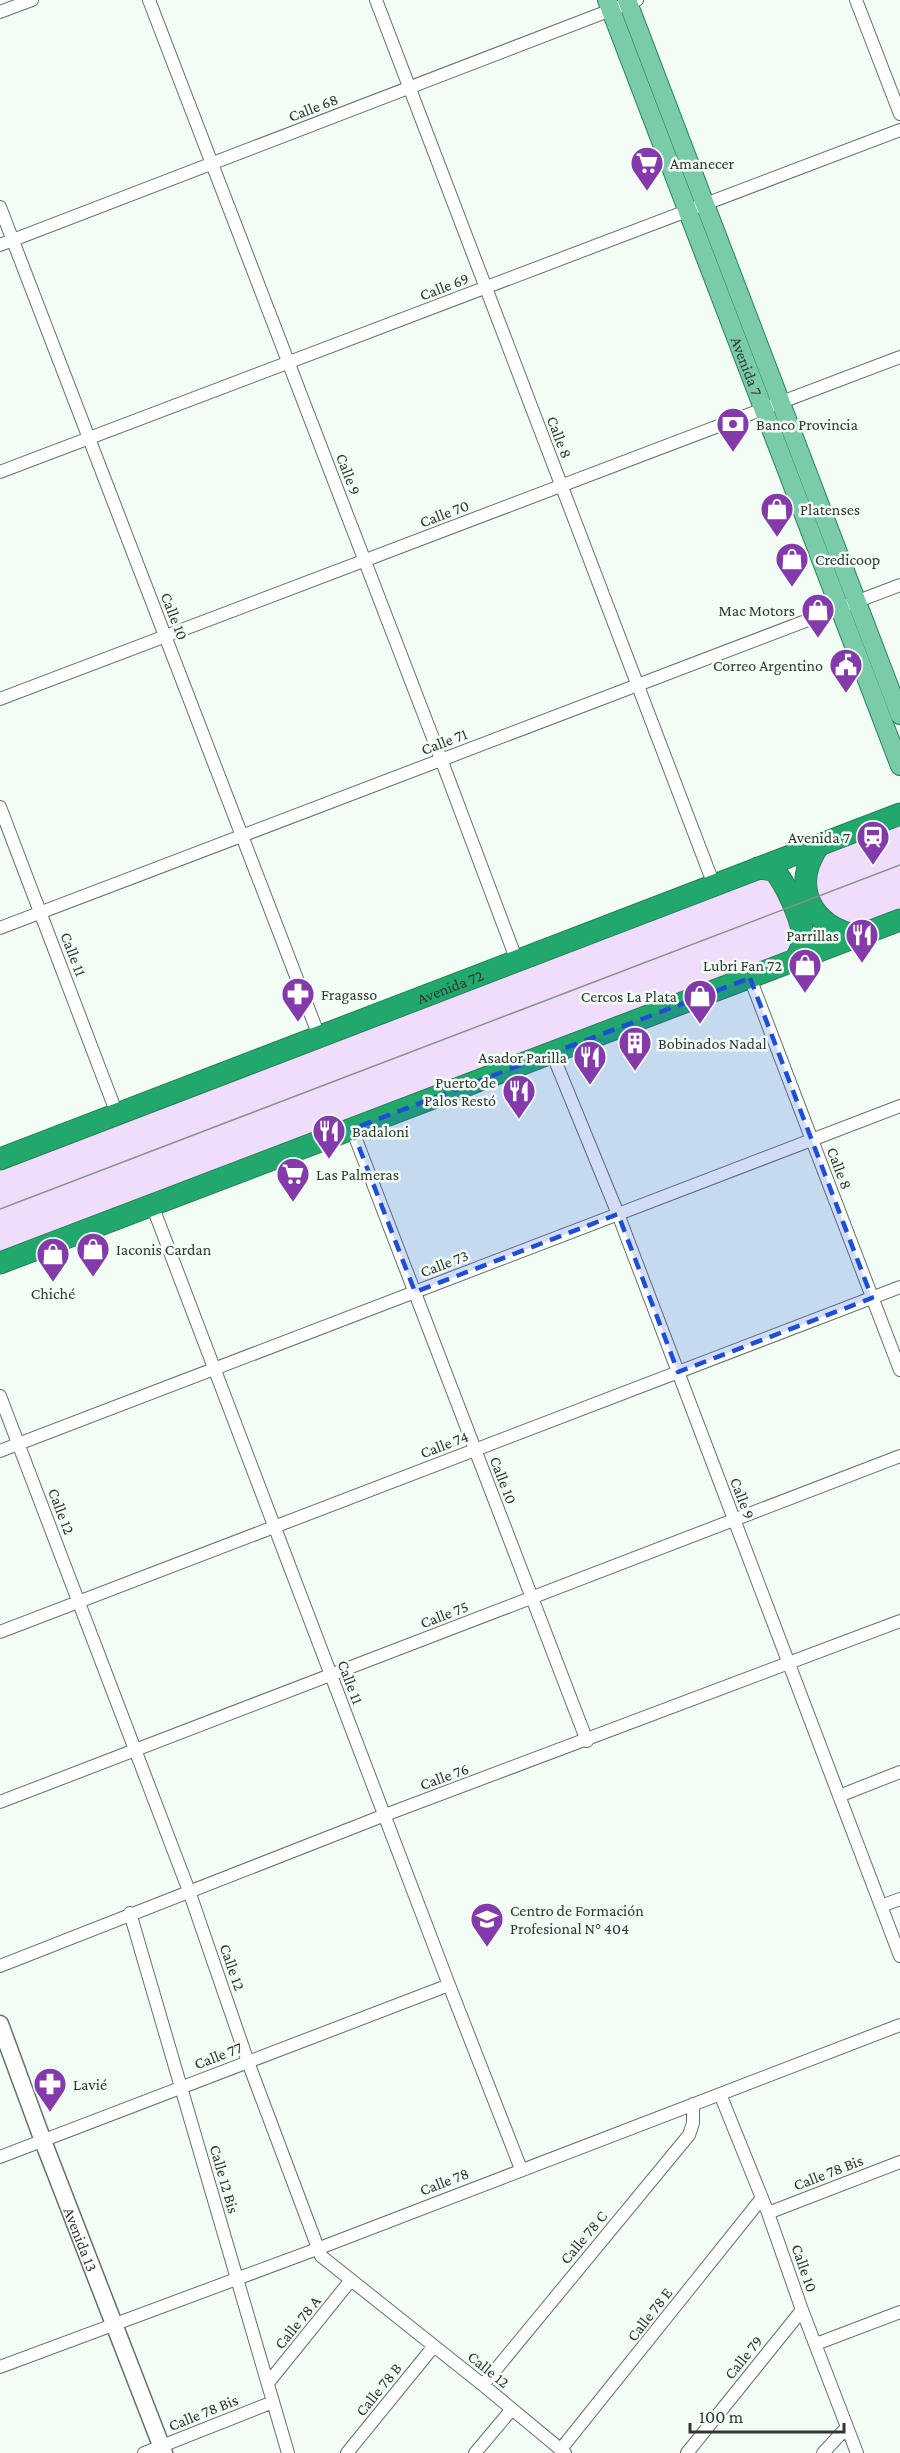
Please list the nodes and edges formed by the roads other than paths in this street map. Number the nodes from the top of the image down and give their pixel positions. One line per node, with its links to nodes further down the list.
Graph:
1 (32, 0): 7 (street)
2 (149, 0): 11 (street, Calle 9)
3 (376, 0): 8 (street, Calle 8)
4 (856, 0): 9 (street)
5 (631, 1): 6 (street, Calle 68); 13 (main road, Avenida 7)
6 (608, 5): 8 (street, Calle 68); 13 (main road, Avenida 7)
7 (0, 12)
8 (409, 87): 11 (street, Calle 68); 16 (street, Calle 8)
9 (900, 114)
10 (900, 130): 13 (street, Calle 69)
11 (212, 164): 14 (street, Calle 68); 18 (street, Calle 9)
12 (0, 207): 14 (street, Calle 10)
13 (696, 208): 16 (street, Calle 69); 19 (main road, Avenida 7)
14 (13, 240): 15 (street, Calle 68); 20 (street, Calle 10)
15 (0, 245)
16 (485, 288): 18 (street, Calle 69); 22 (street, Calle 8)
17 (900, 357): 19 (street, Calle 70)
18 (289, 362): 20 (street, Calle 69); 23 (street, Calle 9)
19 (772, 405): 22 (street, Calle 70); 25 (main road, Avenida 7)
20 (89, 438): 21 (street, Calle 69); 26 (street, Calle 10)
21 (0, 472)
22 (561, 486): 23 (street, Calle 70); 27 (street, Calle 8)
23 (365, 561): 26 (street, Calle 70); 30 (street, Calle 9)
24 (900, 585): 25 (street, Calle 71)
25 (848, 605): 27 (street, Calle 71); 29 (main road, Avenida 7); 31 (main road, Avenida 7)
26 (165, 636): 28 (street, Calle 70); 34 (street, Calle 10)
27 (638, 685): 30 (street, Calle 71); 37 (street, Calle 8)
28 (0, 699)
29 (900, 715)
30 (441, 759): 34 (street, Calle 71); 43 (street, Calle 9)
31 (900, 766)
32 (0, 807): 38 (street, Calle 11)
33 (900, 814): 35 (highway, Avenida 72)
34 (242, 836): 38 (street, Calle 71); 45 (street, Calle 10)
35 (819, 845): 36 (highway, Avenida 72); 41 (highway)
36 (758, 868): 37 (highway, Avenida 72); 42 (highway)
37 (714, 885): 43 (highway, Avenida 72)
38 (40, 912): 40 (street, Calle 71); 48 (street, Calle 11)
39 (900, 920): 41 (highway)
40 (0, 928)
41 (859, 936): 42 (highway)
42 (795, 960): 44 (highway)
43 (517, 961): 45 (highway, Avenida 72)
44 (750, 978): 46 (highway); 50 (street, Calle 8)
45 (319, 1036): 48 (highway, Avenida 72)
46 (552, 1053): 49 (highway); 53 (street, Calle 9)
47 (900, 1106): 50 (street, Calle 73)
48 (117, 1114): 51 (highway, Avenida 72)
49 (352, 1129): 52 (highway); 56 (street, Calle 10)
50 (812, 1140): 53 (street, Calle 73); 57 (street, Calle 8)
51 (0, 1159)
52 (152, 1205): 54 (highway); 58 (street, Calle 11)
53 (618, 1214): 56 (street, Calle 73); 60 (street, Calle 9)
54 (0, 1263)
55 (900, 1287): 57 (street, Calle 74)
56 (415, 1292): 58 (street, Calle 73); 63 (street, Calle 10)
57 (872, 1298): 59 (street, Calle 8); 60 (street, Calle 74)
58 (213, 1369): 62 (street, Calle 73); 67 (street, Calle 11)
59 (900, 1370)
60 (678, 1372): 63 (street, Calle 74); 66 (street, Calle 9)
61 (0, 1396): 62 (street, Calle 12)
62 (19, 1444): 64 (street, Calle 73); 69 (street, Calle 12)
63 (475, 1450): 67 (street, Calle 74); 68 (street, Calle 10)
64 (0, 1451)
65 (900, 1456): 66 (street, Calle 75)
66 (734, 1520): 68 (street, Calle 75); 72 (street, Calle 9)
67 (274, 1527): 69 (street, Calle 74); 73 (street, Calle 11)
68 (531, 1597): 73 (street, Calle 75); 74 (street, Calle 10)
69 (79, 1602): 71 (street, Calle 74); 75 (street, Calle 12)
70 (900, 1621): 72 (street, Calle 76)
71 (0, 1632)
72 (790, 1664): 74 (street, Calle 76); 77 (street, Calle 9)
73 (331, 1676): 75 (street, Calle 75); 79 (street, Calle 11)
74 (586, 1741): 79 (street, Calle 76)
75 (136, 1750): 78 (street, Calle 75); 80 (street, Calle 12)
76 (900, 1772): 77 (street)
77 (839, 1796): 82 (street, Calle 9)
78 (0, 1802)
79 (385, 1815): 80 (street, Calle 76); 86 (street, Calle 11)
80 (189, 1891): 83 (street, Calle 76); 89 (street, Calle 12)
81 (900, 1899): 82 (street)
82 (881, 1906): 84 (street, Calle 9)
83 (130, 1913): 85 (street, Calle 76); 90 (street, Calle 12 Bis)
84 (900, 1956)
85 (0, 1966)
86 (449, 1985): 89 (street, Calle 77); 96 (street, Calle 11)
87 (0, 2024): 93 (street, Avenida 13)
88 (900, 2025): 91 (street, Calle 78)
89 (248, 2062): 90 (street, Calle 77); 99 (street, Calle 12)
90 (181, 2087): 93 (street, Calle 77); 100 (street, Calle 12 Bis)
91 (720, 2094): 92 (street, Calle 78); 97 (street, Calle 10)
92 (693, 2104): 96 (street, Calle 78); 109 (street, Calle 78 C)
93 (43, 2141): 94 (street, Calle 77); 104 (street, Avenida 13)
94 (0, 2157)
95 (900, 2162): 98 (street, Calle 78 Bis)
96 (521, 2169): 99 (street, Calle 78)
97 (762, 2198): 98 (street, Calle 10); 114 (street, Calle 78 E)
98 (768, 2213): 102 (street, Calle 10)
99 (317, 2249): 100 (street, Calle 78); 101 (street, Calle 12)
100 (237, 2279): 104 (street, Calle 78); 108 (street, Calle 12 Bis)
101 (351, 2280): 106 (street, Calle 12); 108 (street, Calle 78 A)
102 (802, 2310): 105 (street, Calle 10); 119 (street, Calle 79)
103 (900, 2312): 105 (street)
104 (115, 2323): 107 (street, Calle 78); 113 (street, Avenida 13)
105 (816, 2344): 112 (street, Calle 10)
106 (434, 2346): 109 (street, Calle 12); 117 (street, Calle 78 B)
107 (0, 2367)
108 (268, 2383): 110 (street, Calle 12 Bis)
109 (483, 2385): 111 (street, Calle 12)
110 (273, 2402): 113 (street, Calle 78 Bis); 116 (street, Calle 12 Bis)
111 (512, 2409): 114 (street, Calle 12); 118 (street)
112 (847, 2427): 120 (street); 121 (street, Calle 10)
113 (163, 2450): 115 (street, Calle 78 Bis)
114 (563, 2451)
115 (144, 2453)
116 (288, 2453)
117 (347, 2453)
118 (475, 2453)
119 (687, 2453)
120 (823, 2453)
121 (857, 2453)

